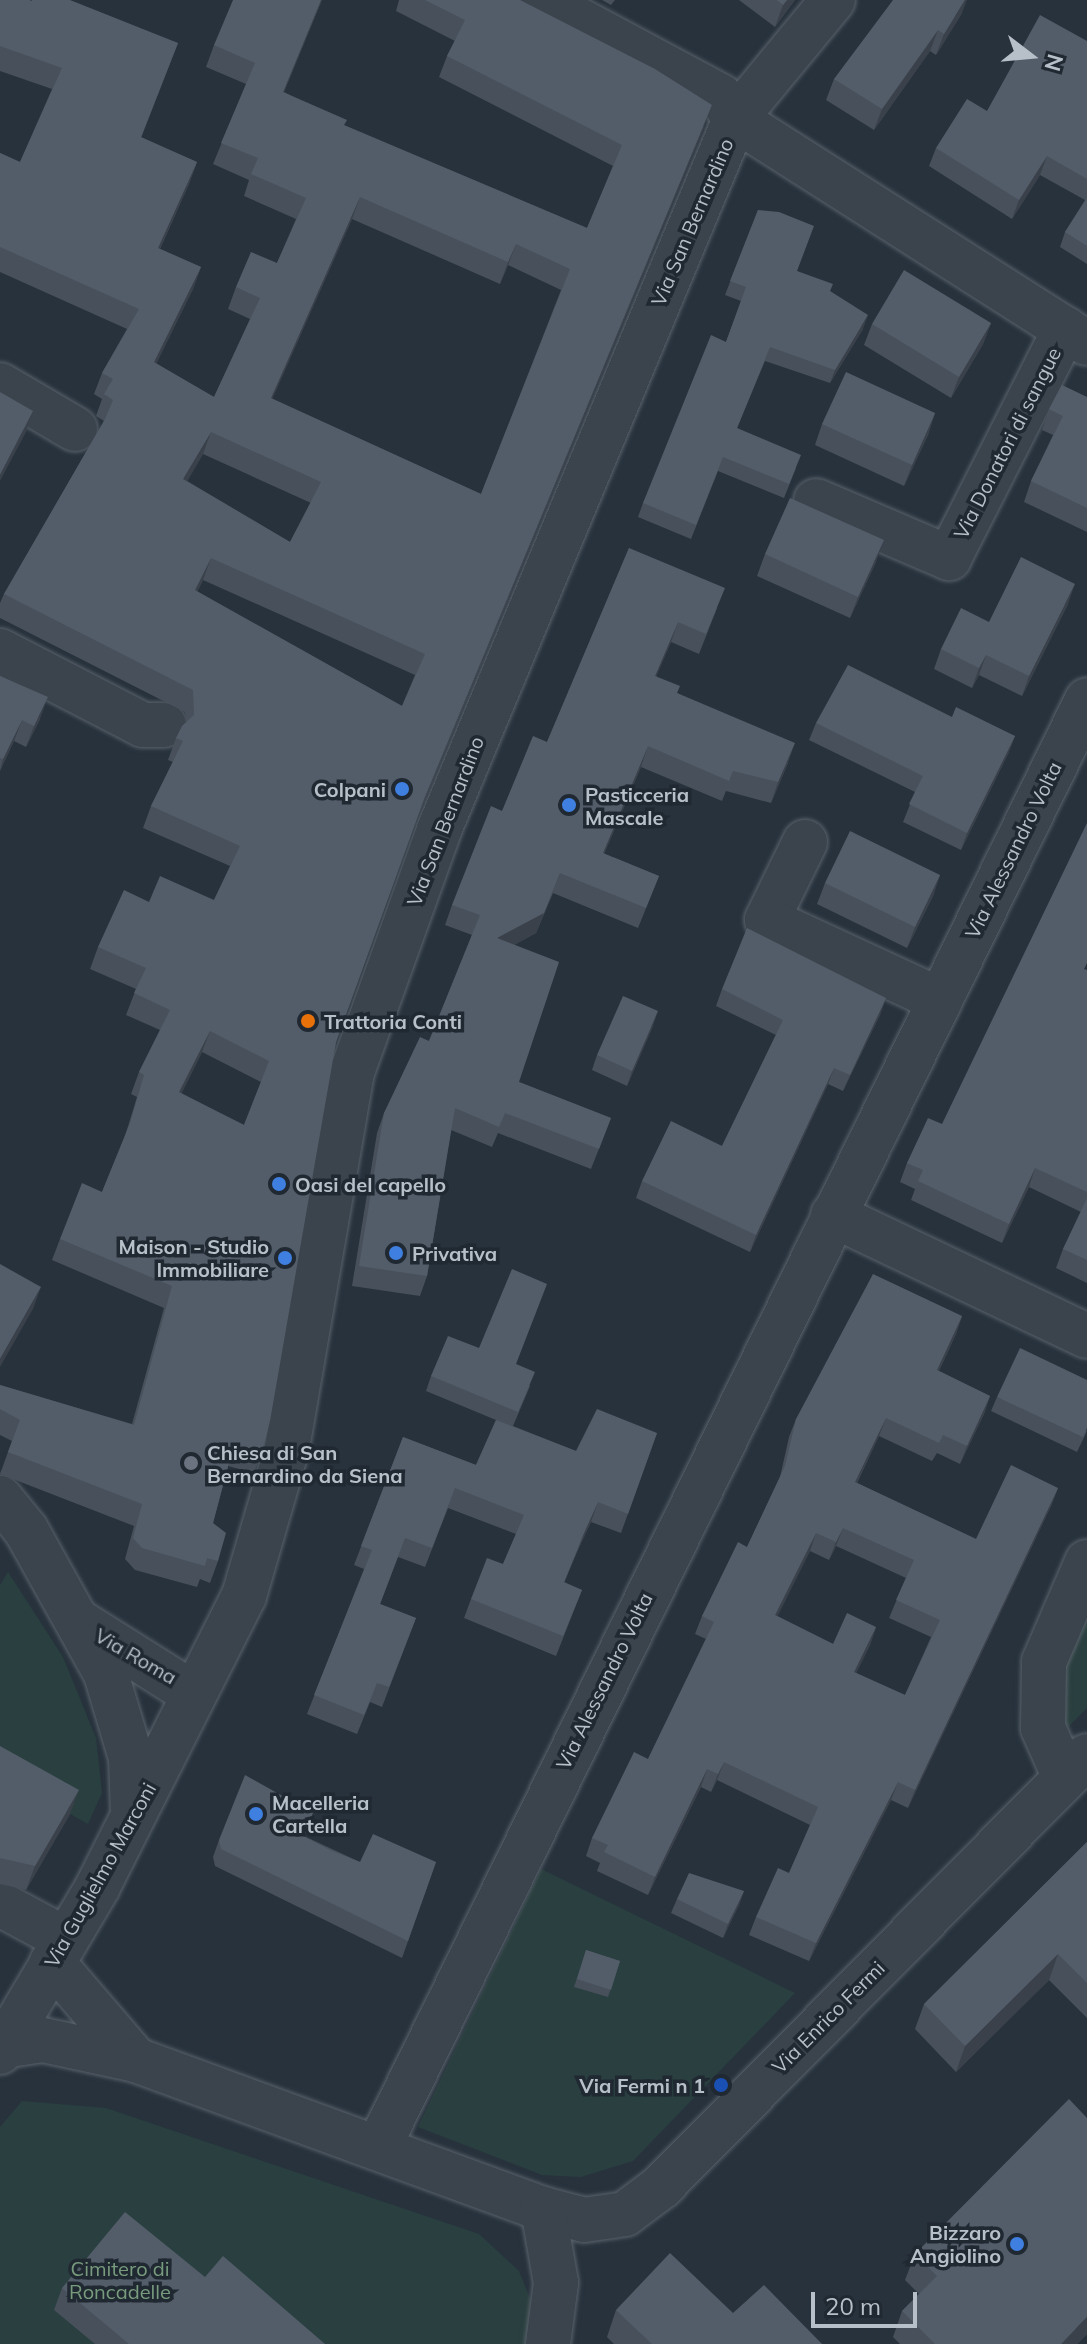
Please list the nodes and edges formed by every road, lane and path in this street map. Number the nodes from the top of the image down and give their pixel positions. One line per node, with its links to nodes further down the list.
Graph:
1 (541, 0): 3 (street, Via Donatori di sangue)
2 (833, 0): 3 (street, Via San Bernardino)
3 (735, 119): 4 (street, Via Donatori di sangue); 19 (street, Via San Bernardino)
4 (1076, 336): 7 (street, Via Donatori di sangue)
5 (0, 385): 6 (street)
6 (75, 429)
7 (816, 501)
8 (0, 651): 10 (street)
9 (1087, 700): 12 (street, Via Alessandro Volta)
10 (164, 725)
11 (805, 842): 12 (street)
12 (940, 1000): 13 (street, Via Alessandro Volta)
13 (833, 1215): 14 (street); 27 (street, Via Alessandro Volta)
14 (1087, 1336)
15 (0, 1498): 17 (street, Via Roma)
16 (1087, 1562): 21 (street)
17 (79, 1622): 18 (street, Via Roma); 19 (street, Via Roma)
18 (106, 1674): 20 (street, Via Roma); 22 (street, Via Roma)
19 (192, 1693): 20 (street, Via Guglielmo Marconi)
20 (175, 1733): 22 (street, Via Guglielmo Marconi)
21 (1076, 1767): 28 (street, Via Enrico Fermi)
22 (133, 1816): 24 (street, Via Guglielmo Marconi)
23 (0, 1904): 24 (street)
24 (59, 1951): 25 (street, Via Guglielmo Marconi); 26 (street, Via Enrico Fermi)
25 (2, 2049): 26 (street, Via Enrico Fermi)
26 (136, 2060): 27 (street, Via Enrico Fermi)
27 (378, 2148): 28 (street, Via Enrico Fermi)
28 (543, 2209): 29 (street)
29 (548, 2344)

